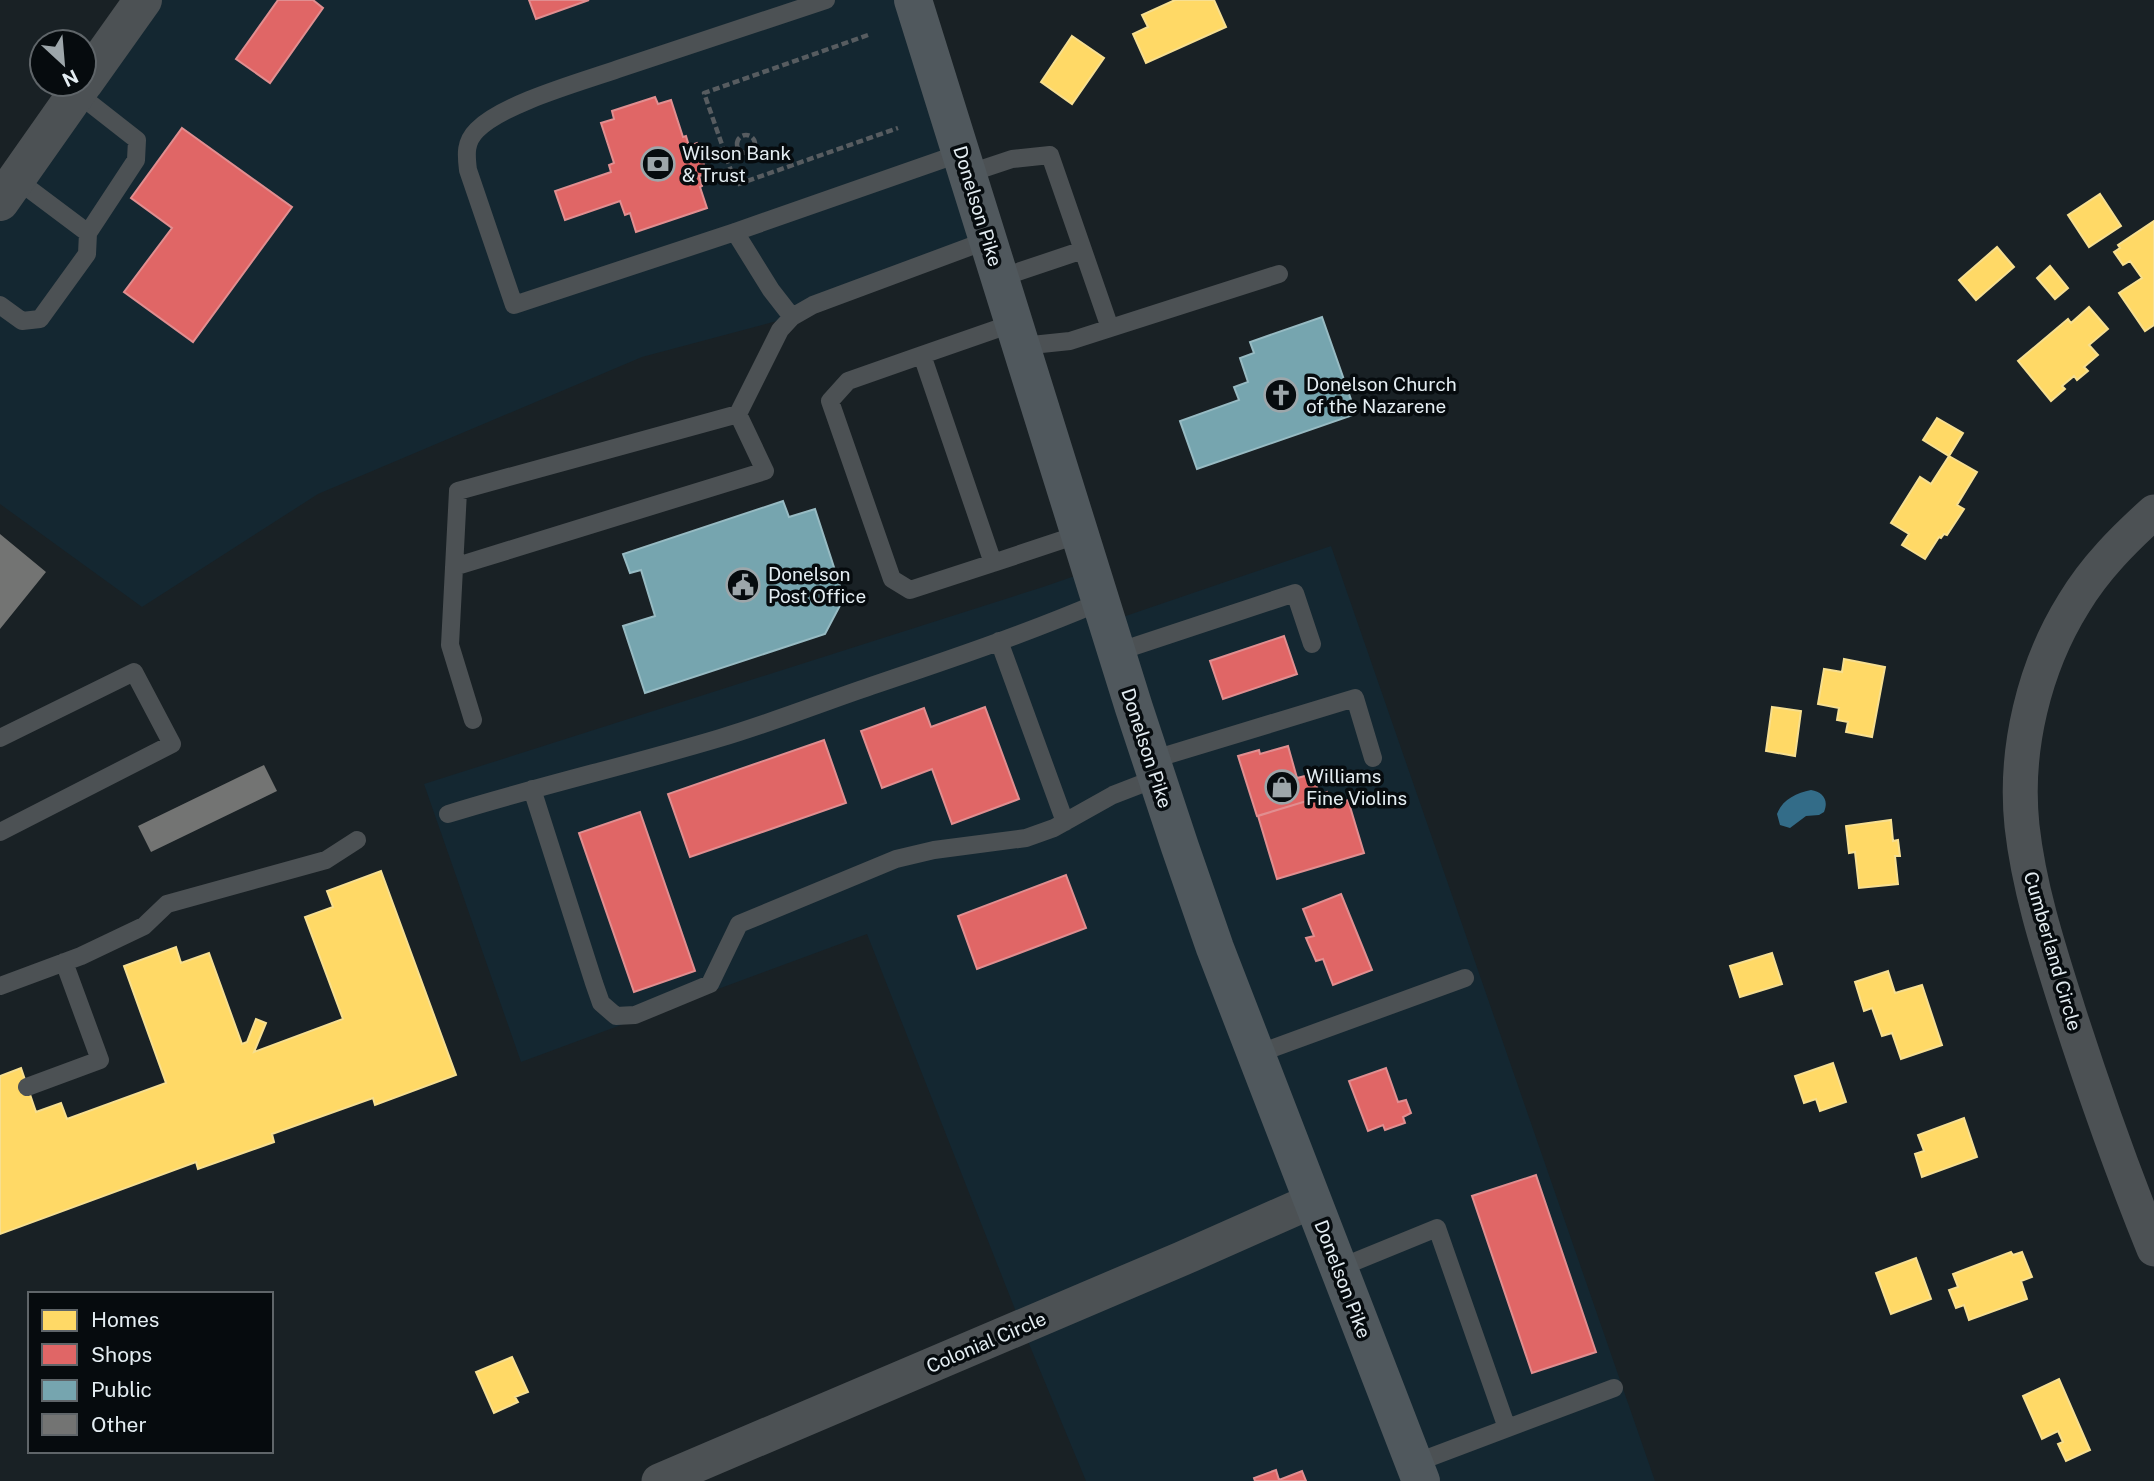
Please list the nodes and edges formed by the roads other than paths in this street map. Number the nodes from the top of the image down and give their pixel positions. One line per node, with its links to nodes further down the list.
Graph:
1 (143, 0): 4 (street)
2 (826, 0): 9 (lane)
3 (914, 0): 7 (main road, Donelson Pike)
4 (98, 63)
5 (73, 98): 8 (street)
6 (93, 98): 10 (lane)
7 (964, 164): 9 (lane); 11 (main road, Donelson Pike); 12 (lane)
8 (8, 191): 10 (lane)
9 (735, 232): 16 (lane)
10 (88, 233): 15 (lane)
11 (988, 240): 14 (main road, Donelson Pike); 16 (lane)
12 (1083, 250): 14 (lane); 17 (lane)
13 (1279, 274): 17 (lane)
14 (1000, 278): 18 (main road, Donelson Pike)
15 (0, 305)
16 (792, 317): 20 (lane)
17 (1110, 328): 18 (lane)
18 (1018, 335): 19 (lane); 22 (main road, Donelson Pike)
19 (922, 355): 23 (lane); 23 (lane)
20 (738, 414): 24 (lane); 24 (lane)
21 (2154, 512): 44 (street, Cumberland Circle)
22 (1080, 534): 23 (lane); 25 (main road, Donelson Pike)
23 (993, 563)
24 (454, 567): 29 (lane)
25 (1100, 602): 26 (lane); 28 (main road, Donelson Pike)
26 (999, 641): 33 (lane); 35 (lane)
27 (1312, 644): 28 (lane)
28 (1117, 652): 32 (main road, Donelson Pike)
29 (473, 720)
30 (0, 738): 36 (lane)
31 (1373, 758): 32 (lane)
32 (1154, 769): 35 (lane); 41 (main road, Donelson Pike)
33 (532, 789): 34 (lane); 35 (lane)
34 (448, 814)
35 (1065, 822)
36 (0, 832)
37 (357, 840): 38 (lane)
38 (64, 962): 40 (lane); 42 (lane)
39 (1465, 978): 41 (lane)
40 (0, 986)
41 (1257, 1054): 43 (main road, Donelson Pike)
42 (27, 1087)
43 (1312, 1201): 45 (main road, Donelson Pike); 49 (street, Colonial Circle)
44 (2154, 1249)
45 (1339, 1268): 47 (lane); 48 (main road, Donelson Pike)
46 (1614, 1388): 47 (lane)
47 (1507, 1428): 48 (lane)
48 (1418, 1472)
49 (659, 1481)

